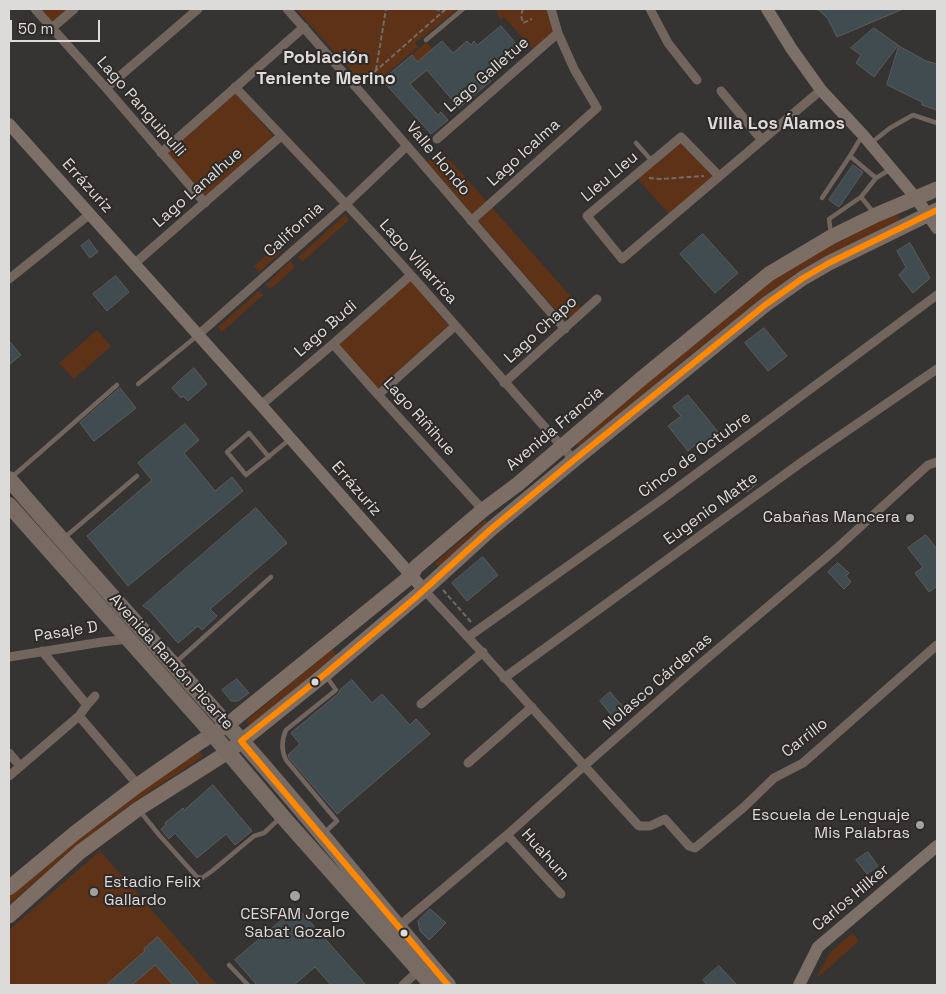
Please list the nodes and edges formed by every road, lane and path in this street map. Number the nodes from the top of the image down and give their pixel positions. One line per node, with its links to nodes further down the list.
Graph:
1 (35, 9): 15 (street, Lago Panguipulli)
2 (74, 9): 15 (street)
3 (198, 9): 22 (street)
4 (287, 9): 14 (street, Valle Hondo)
5 (386, 9): 18 (path)
6 (434, 9): 12 (path)
7 (463, 9): 17 (lane)
8 (523, 9): 13 (path)
9 (550, 9): 16 (street)
10 (650, 9): 19 (street)
11 (767, 9): 23 (street)
12 (445, 10): 18 (path)
13 (532, 20)
14 (304, 27): 20 (street); 21 (street, Valle Hondo)
15 (52, 28): 22 (street, Lago Panguipulli)
16 (558, 33): 28 (street, Lago Galletue); 49 (street, Lago Icalma)
17 (426, 40)
18 (376, 70): 21 (path)
19 (697, 80)
20 (235, 87): 27 (street, Lago Villarrica); 33 (street)
21 (357, 87): 32 (street, Valle Hondo)
22 (106, 88): 33 (street, Lago Panguipulli)
23 (821, 90): 29 (street, Lleu Lleu); 30 (street)
24 (721, 91): 29 (street)
25 (937, 123): 30 (lane)
26 (9, 124): 47 (street, Errázuriz)
27 (281, 136): 44 (street, Lago Lanalhue); 45 (street, Lago Villarrica)
28 (437, 139)
29 (761, 139): 38 (street, Lleu Lleu)
30 (866, 139): 34 (lane); 36 (street)
31 (636, 143): 35 (lane)
32 (407, 146): 45 (street, California); 49 (street, Valle Hondo)
33 (161, 153): 44 (street, Lago Panguipulli)
34 (850, 156): 39 (lane); 42 (lane)
35 (652, 161): 37 (street, Lleu Lleu); 38 (street, Lleu Lleu)
36 (892, 169): 39 (lane); 43 (street)
37 (634, 176): 38 (path); 38 (street, Lleu Lleu)
38 (719, 176)
39 (876, 178): 41 (lane)
40 (937, 189): 43 (main road, Avenida Francia)
41 (861, 197): 48 (lane); 51 (lane)
42 (822, 198)
43 (916, 198): 46 (street); 48 (main road, Avenida Francia)
44 (205, 203): 52 (street, Lago Lanalhue)
45 (346, 204): 53 (street, Lago Villarrica); 59 (street, California)
46 (933, 212): 50 (street); 70 (main road)
47 (90, 214): 52 (street, Errázuriz); 54 (street)
48 (876, 215): 51 (main road, Avenida Francia)
49 (471, 221): 58 (street, Valle Hondo)
50 (937, 228)
51 (831, 237): 68 (main road, Avenida Francia)
52 (134, 264): 59 (street, Errázuriz)
53 (411, 275): 57 (street, Lago Villarrica); 60 (street, Lago Budi)
54 (9, 279)
55 (937, 295): 83 (street, Cinco de Octubre)
56 (597, 299): 58 (street, Lago Chapo)
57 (455, 326): 62 (street, Lago Villarrica); 65 (street)
58 (565, 328): 62 (street, Lago Chapo)
59 (198, 335): 64 (lane); 66 (street, Errázuriz)
60 (332, 344): 65 (street, Lago Riñihue); 66 (street, Lago Budi)
61 (937, 369): 92 (street, Eugenio Matte)
62 (504, 383): 68 (street, Lago Villarrica)
63 (117, 384): 73 (lane)
64 (138, 384)
65 (378, 395): 76 (street, Lago Riñihue)
66 (261, 404): 67 (street, Errázuriz)
67 (290, 439): 69 (lane); 79 (street, Errázuriz)
68 (562, 446): 70 (street, Lago Villarrica); 74 (main road, Avenida Francia)
69 (269, 457): 69 (lane)
70 (574, 460): 77 (main road)
71 (937, 462): 104 (street, Nolasco Cárdenas)
72 (137, 476): 78 (lane)
73 (9, 479): 78 (highway, Avenida Ramón Picarte)
74 (518, 484): 76 (main road, Avenida Francia); 77 (main road)
75 (9, 506): 84 (highway, Avenida Ramón Picarte)
76 (483, 510): 79 (main road, Avenida Francia)
77 (491, 529): 81 (main road)
78 (61, 540): 90 (highway, Avenida Ramón Picarte)
79 (411, 576): 81 (street, Errázuriz); 82 (main road, Avenida Francia)
80 (271, 577): 90 (lane)
81 (424, 590): 83 (street, Errázuriz); 89 (main road)
82 (339, 635): 89 (main road); 98 (main road, Avenida Francia)
83 (468, 637): 87 (street, Errázuriz)
84 (128, 639): 86 (street, Pasaje D); 98 (highway, Avenida Ramón Picarte)
85 (937, 644): 111 (street, Carrillo)
86 (42, 651): 88 (street, Pasaje D); 95 (street)
87 (482, 652): 92 (street, Errázuriz); 94 (street)
88 (9, 657)
89 (343, 658): 91 (main road)
90 (174, 664): 98 (highway, Avenida Ramón Picarte)
91 (325, 674): 99 (main road); 110 (lane)
92 (504, 678): 96 (street, Errázuriz)
93 (95, 696): 95 (street)
94 (421, 704)
95 (87, 705): 97 (street)
96 (532, 707): 102 (street); 104 (street, Errázuriz)
97 (80, 716): 103 (street); 106 (street)
98 (220, 730): 99 (highway, Avenida Ramón Picarte); 100 (highway, Avenida Ramón Picarte); 106 (main road, Avenida Francia)
99 (241, 741): 100 (main road); 110 (highway, Avenida Ramón Picarte)
100 (228, 752): 107 (main road); 108 (highway, Avenida Ramón Picarte)
101 (9, 753): 103 (street)
102 (468, 763)
103 (20, 766): 105 (street)
104 (584, 766): 109 (street, Nolasco Cárdenas); 111 (street, Errázuriz)
105 (9, 776)
106 (138, 785): 113 (main road, Avenida Francia)
107 (138, 808): 108 (lane); 115 (main road)
108 (282, 816): 118 (highway, Avenida Ramón Picarte)
109 (507, 835): 114 (street, Huahum); 116 (street, Nolasco Cárdenas)
110 (321, 836): 116 (highway, Avenida Ramón Picarte)
111 (689, 846)
112 (937, 846): 123 (street, Carlos Hilker)
113 (9, 888)
114 (561, 894)
115 (9, 916)
116 (398, 927): 122 (highway, Avenida Ramón Picarte)
117 (229, 965): 119 (lane)
118 (419, 970): 120 (street); 121 (highway, Avenida Ramón Picarte)
119 (248, 985)
120 (403, 985)
121 (432, 985)
122 (448, 985)
123 (799, 985)

